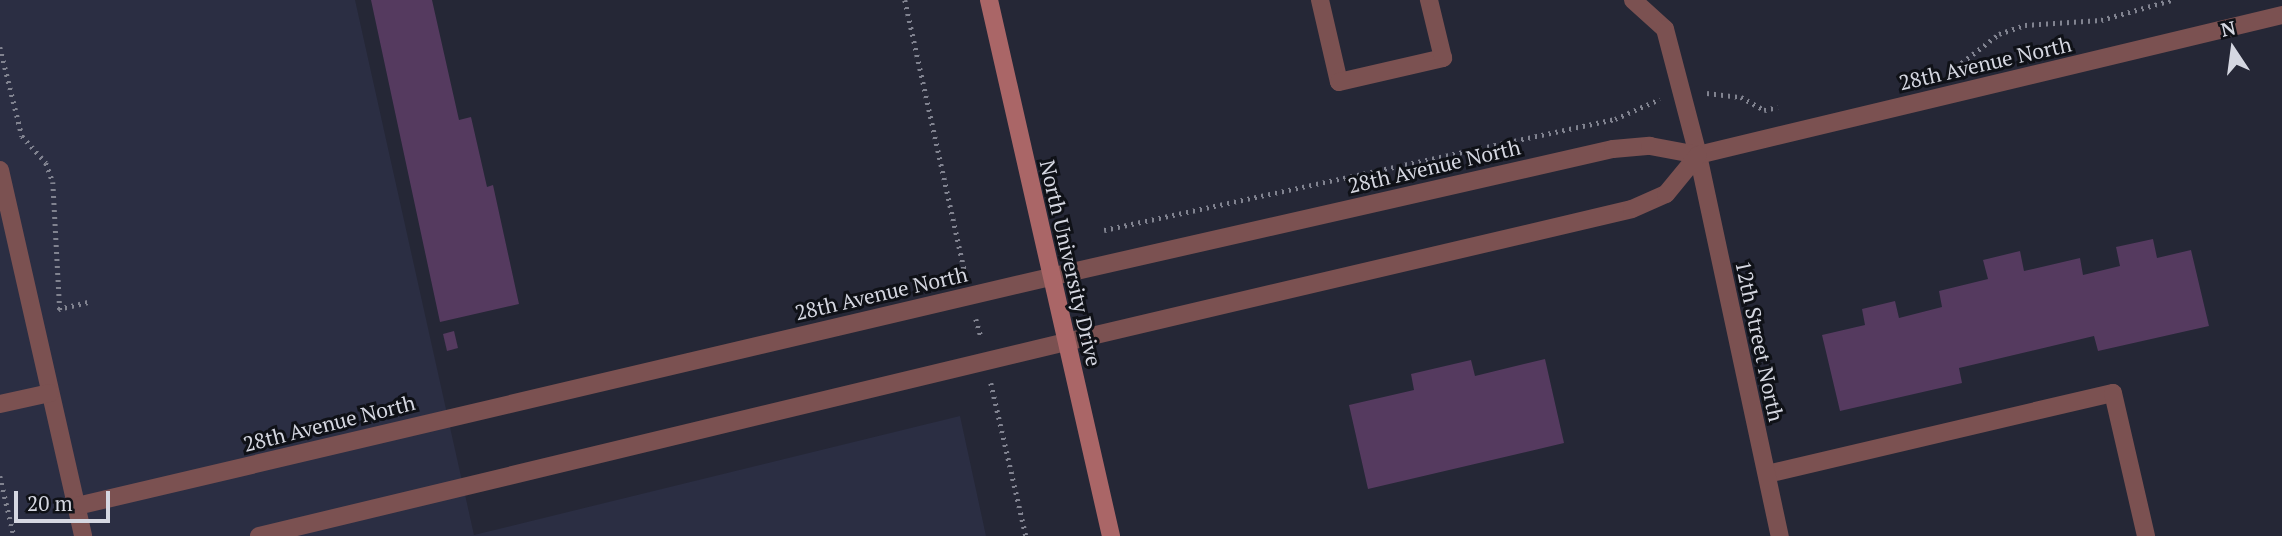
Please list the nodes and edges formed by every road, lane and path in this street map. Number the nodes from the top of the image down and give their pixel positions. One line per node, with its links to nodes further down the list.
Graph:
1 (905, 0): 16 (path)
2 (989, 0): 15 (main road, North University Drive)
3 (1320, 0): 4 (street)
4 (1429, 0)
5 (1633, 0): 10 (street, 12th Street North)
6 (2172, 0): 9 (path)
7 (2282, 15): 12 (street, 28th Avenue North)
8 (0, 47): 17 (path)
9 (1950, 73)
10 (1682, 96): 11 (path); 12 (street, 12th Street North); 14 (path)
11 (1791, 105)
12 (1698, 155): 15 (street, 28th Avenue North); 18 (street); 22 (street, 12th Street North)
13 (0, 170): 20 (street)
14 (1104, 230)
15 (1050, 276): 16 (street, 28th Avenue North); 18 (main road, North University Drive)
16 (971, 296): 19 (path); 24 (street, 28th Avenue North)
17 (63, 322)
18 (1066, 342): 19 (street); 29 (main road, North University Drive)
19 (986, 363): 27 (street); 28 (path)
20 (50, 393): 21 (street); 24 (street)
21 (0, 404)
22 (1767, 474): 30 (street, 12th Street North); 31 (street)
23 (0, 475): 25 (path)
24 (77, 506): 26 (street)
25 (14, 536)
26 (83, 536)
27 (259, 536)
28 (1026, 536)
29 (1111, 536)
30 (1780, 536)
31 (2146, 536)

